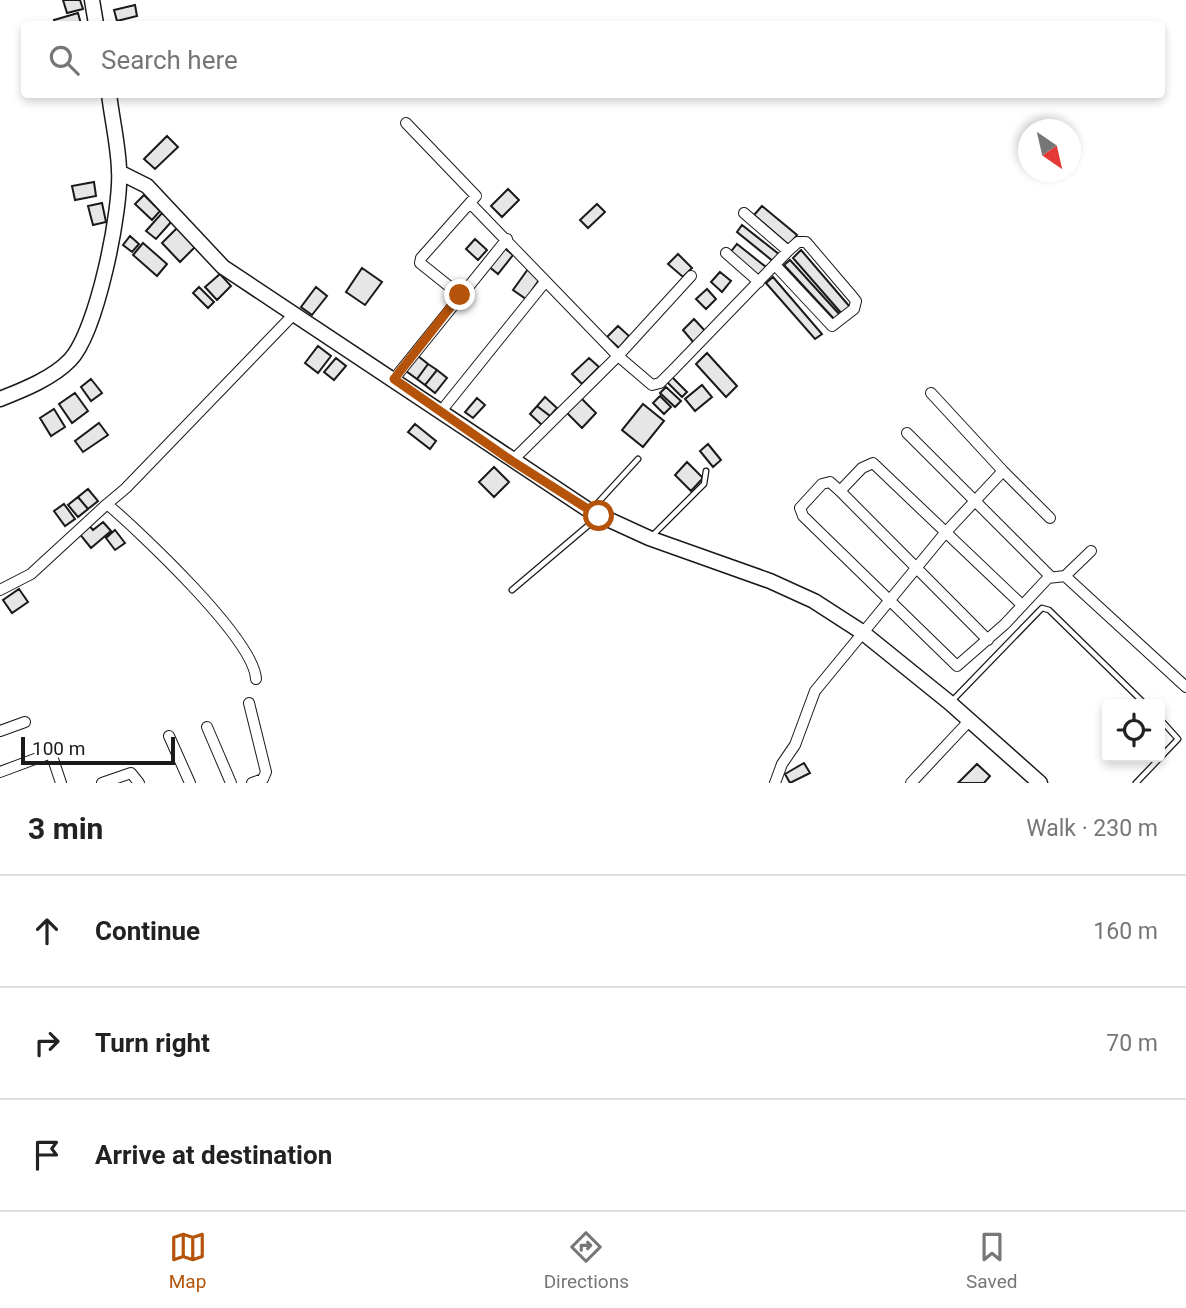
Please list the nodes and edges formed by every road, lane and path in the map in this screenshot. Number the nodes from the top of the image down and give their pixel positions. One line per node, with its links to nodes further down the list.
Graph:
1 (92, 0): 2 (street)
2 (96, 21)
3 (110, 98): 5 (street)
4 (406, 123): 6 (street)
5 (119, 172): 16 (street); 20 (street)
6 (471, 204): 8 (street); 15 (street)
7 (744, 213): 9 (street)
8 (507, 239): 13 (street); 15 (street)
9 (788, 251): 11 (street); 11 (street)
10 (726, 253): 14 (street)
11 (775, 265): 14 (street)
12 (691, 276): 17 (street)
13 (545, 282): 17 (street); 21 (street)
14 (759, 282): 17 (street)
15 (460, 295): 18 (street)
16 (293, 315): 18 (street); 29 (street)
17 (618, 356): 24 (street)
18 (394, 379): 21 (street)
19 (932, 393): 26 (street)
20 (0, 399)
21 (442, 410): 24 (street)
22 (906, 433): 28 (street)
23 (638, 459): 30 (lane)
24 (512, 461): 30 (street)
25 (706, 471): 33 (lane)
26 (1003, 471): 28 (street); 31 (street)
27 (840, 491): 32 (street); 35 (street); 40 (street)
28 (975, 500): 32 (street); 37 (street)
29 (107, 504): 38 (street); 44 (street)
30 (595, 513): 33 (street); 39 (lane)
31 (1050, 517)
32 (945, 533): 35 (street); 41 (street)
33 (649, 538): 42 (street)
34 (1091, 551): 36 (street)
35 (917, 567): 40 (street); 43 (street)
36 (1065, 576): 37 (street); 45 (street)
37 (1051, 577): 41 (street)
38 (0, 590)
39 (512, 590)
40 (888, 600): 42 (street); 43 (street)
41 (1022, 605): 43 (street)
42 (862, 632): 48 (street); 64 (street)
43 (988, 640)
44 (256, 679)
45 (1186, 687)
46 (1140, 699): 48 (lane)
47 (249, 703): 63 (street)
48 (950, 703): 49 (street)
49 (970, 720): 65 (street); 66 (street)
50 (24, 722): 53 (street)
51 (1165, 725): 55 (lane)
52 (206, 727): 62 (street)
53 (0, 731)
54 (169, 736): 61 (street)
55 (1165, 753)
56 (1156, 762): 67 (lane)
57 (0, 772): 58 (street)
58 (61, 783)
59 (102, 783): 60 (street)
60 (139, 783)
61 (190, 783)
62 (231, 783)
63 (252, 783)
64 (775, 783)
65 (911, 783)
66 (1040, 783)
67 (1136, 783)

